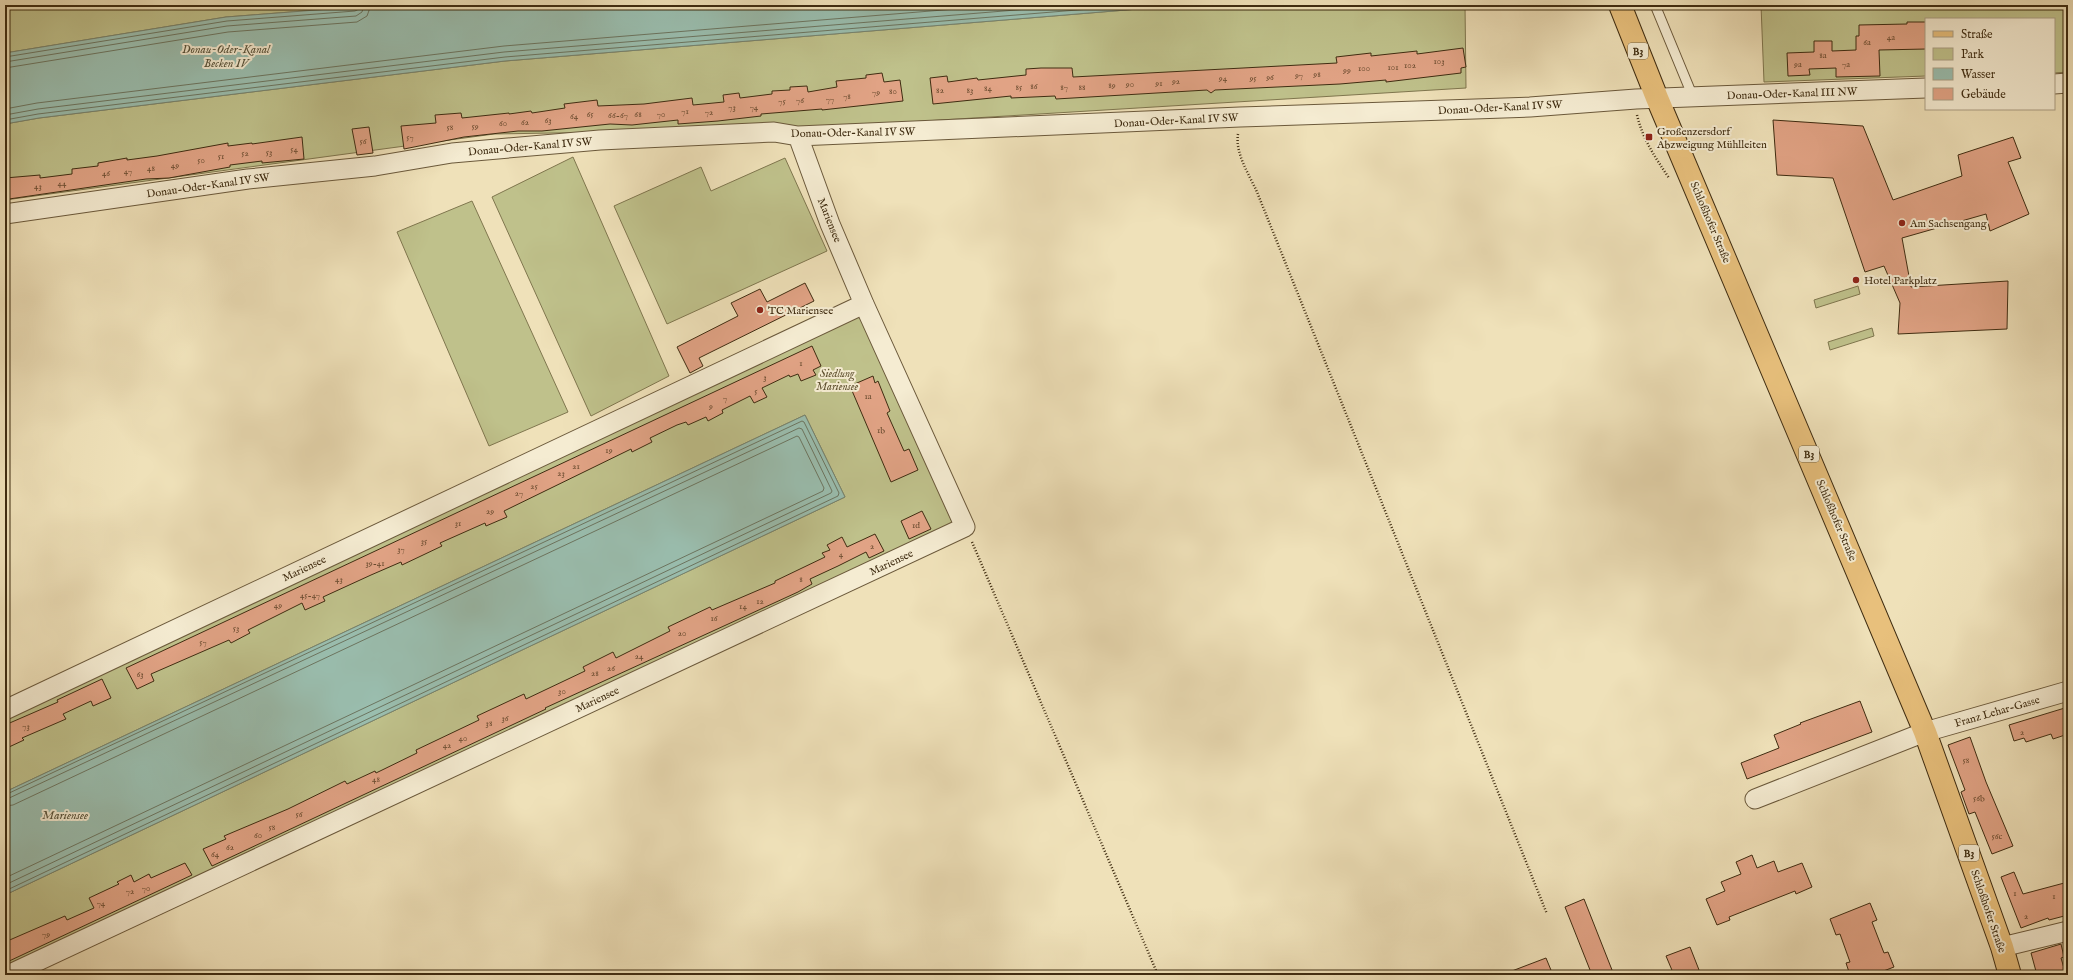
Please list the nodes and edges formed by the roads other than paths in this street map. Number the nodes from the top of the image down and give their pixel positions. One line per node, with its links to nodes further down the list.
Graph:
1 (1620, 5): 7 (main road, Schloßhofer Straße / B3)
2 (1654, 5): 6 (lane)
3 (2068, 83): 4 (street)
4 (2055, 84)
5 (1925, 88): 6 (street, Donau-Oder-Kanal III NW)
6 (1693, 97): 7 (street, Donau-Oder-Kanal III NW)
7 (1657, 98): 8 (street, Donau-Oder-Kanal IV SW); 13 (main road, Schloßhofer Straße / B3)
8 (798, 136): 9 (street, Donau-Oder-Kanal IV SW); 10 (street, Mariensee)
9 (5, 214)
10 (864, 304): 12 (street, Mariensee); 17 (street, Mariensee)
11 (2068, 691): 13 (street, Franz Lehar-Gasse)
12 (5, 710)
13 (1925, 732): 14 (street, Franz Lehar-Gasse); 16 (main road, Schloßhofer Straße / B3)
14 (1755, 799)
15 (2068, 931): 16 (street)
16 (2002, 946): 18 (main road, Schloßhofer Straße / B3)
17 (8, 975)
18 (2010, 975)

